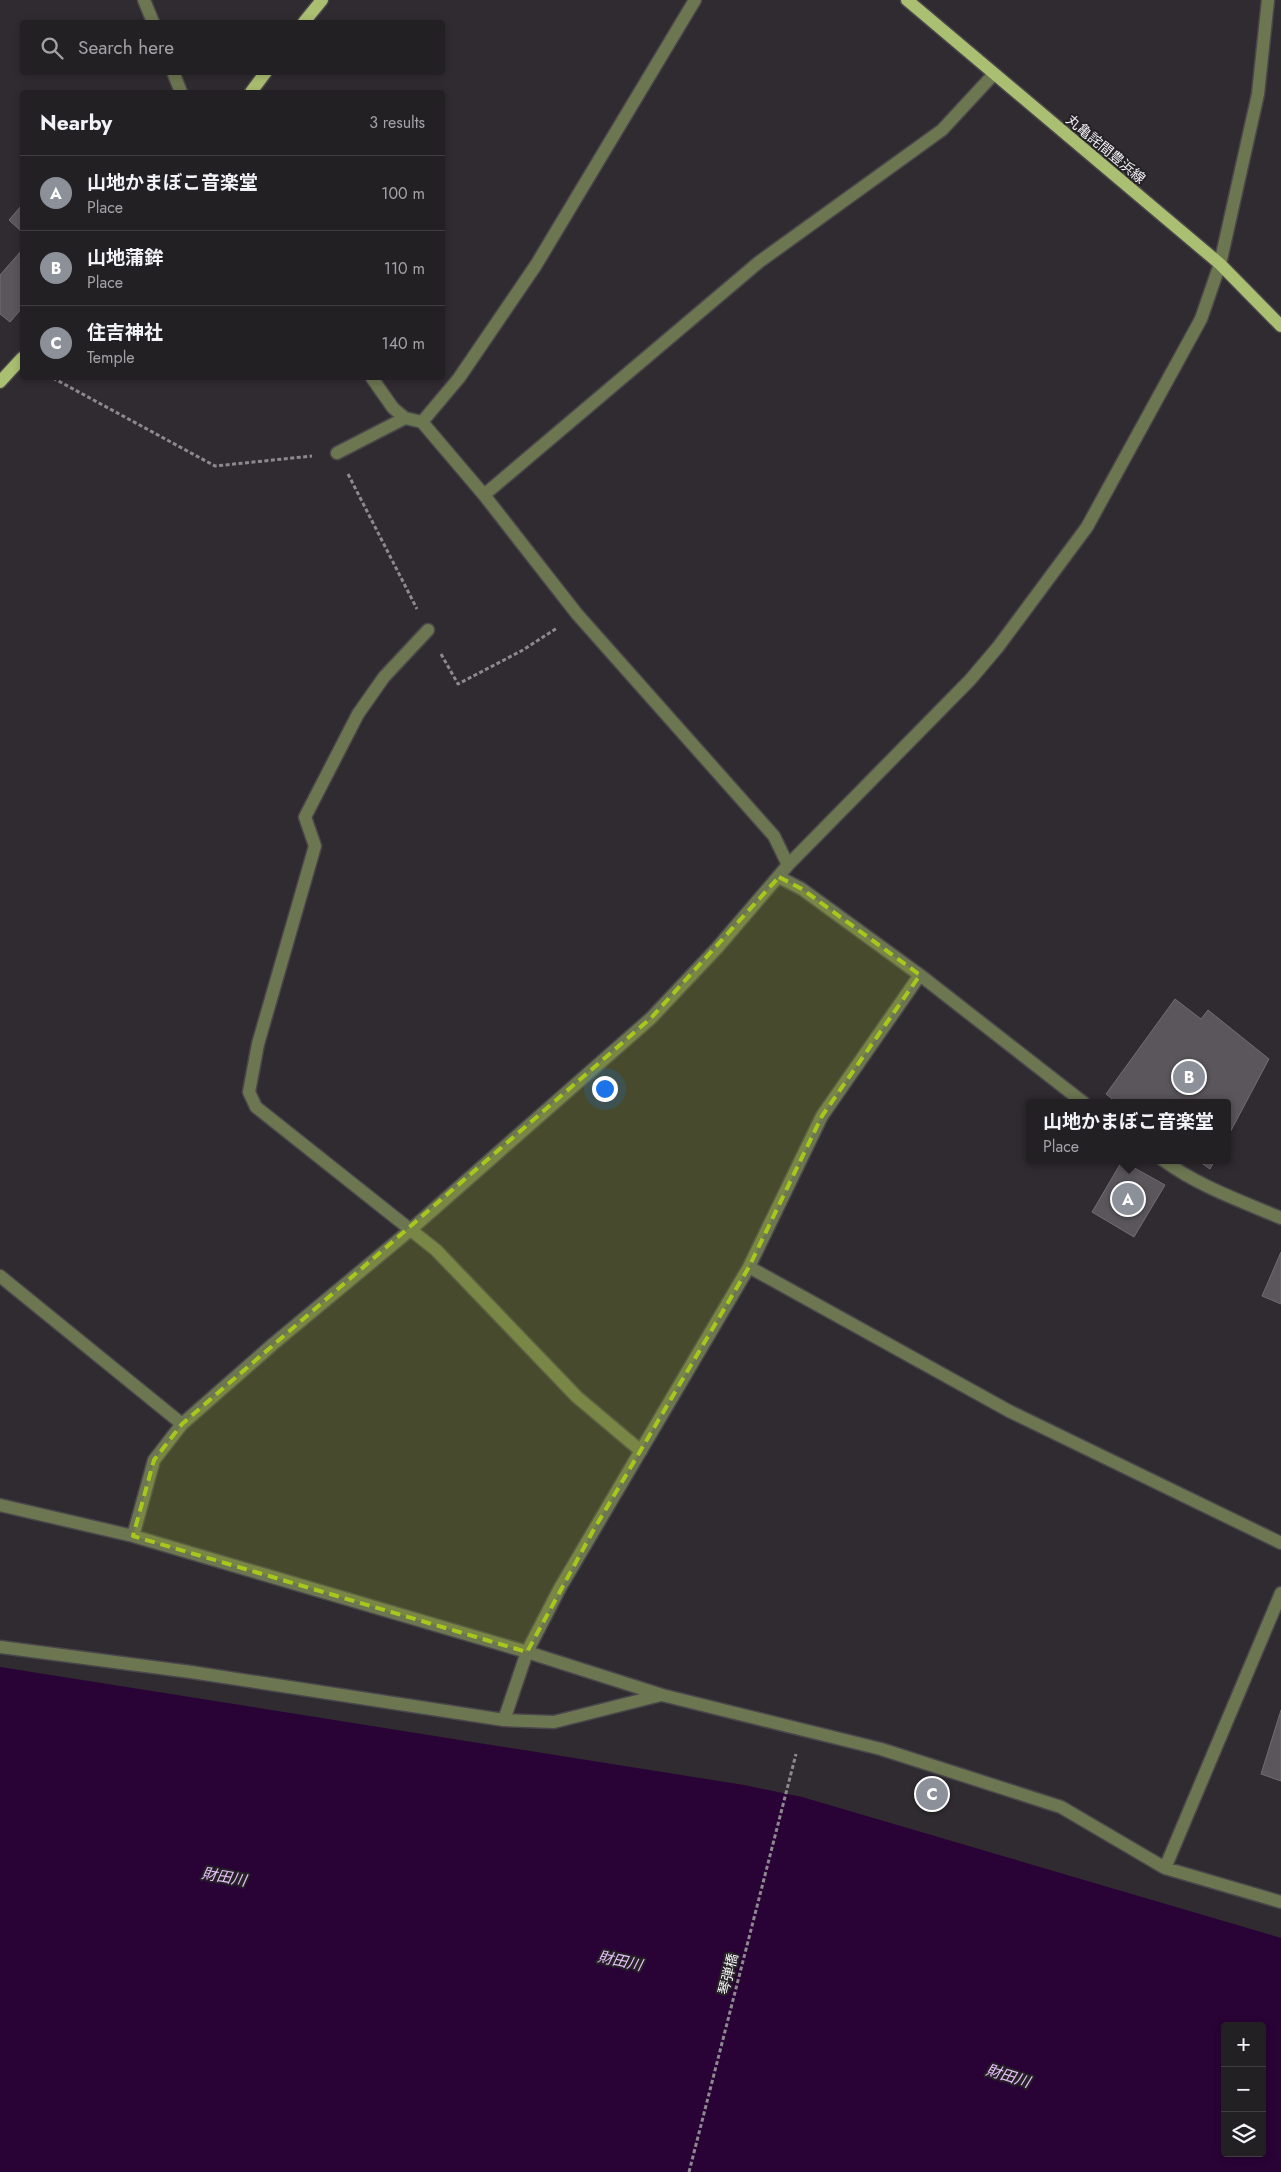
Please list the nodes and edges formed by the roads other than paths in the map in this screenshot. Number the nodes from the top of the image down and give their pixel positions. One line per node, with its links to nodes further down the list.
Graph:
1 (144, 0): 6 (street)
2 (322, 0): 7 (main road)
3 (695, 0): 19 (street)
4 (907, 0): 10 (main road, 丸亀詫間豊浜線)
5 (1268, 0): 13 (street)
6 (152, 20)
7 (306, 20)
8 (174, 75): 11 (street)
9 (264, 75): 12 (main road)
10 (993, 75): 13 (main road, 丸亀詫間豊浜線); 21 (street)
11 (180, 90)
12 (252, 90)
13 (1220, 264): 14 (main road, 丸亀詫間豊浜線); 23 (street)
14 (1281, 326)
15 (20, 360): 17 (main road)
16 (373, 380): 18 (street)
17 (0, 382)
18 (405, 418): 19 (street); 20 (street)
19 (422, 422): 21 (street)
20 (337, 453)
21 (484, 496): 23 (street)
22 (428, 630): 29 (street)
23 (788, 865): 24 (street)
24 (779, 877): 25 (street); 29 (street)
25 (920, 975): 26 (street); 30 (street)
26 (1079, 1099)
27 (1168, 1164): 28 (street)
28 (1281, 1218)
29 (409, 1231): 32 (street); 33 (street)
30 (749, 1267): 33 (street); 36 (street)
31 (0, 1276): 32 (street)
32 (182, 1424): 35 (street)
33 (641, 1451): 39 (street)
34 (0, 1504): 35 (street)
35 (133, 1536): 39 (street)
36 (1281, 1543)
37 (1281, 1593): 42 (street)
38 (0, 1647): 41 (street)
39 (527, 1652): 40 (street); 41 (street)
40 (662, 1695): 41 (street); 42 (street)
41 (504, 1720)
42 (1165, 1868): 43 (street)
43 (1281, 1902)

